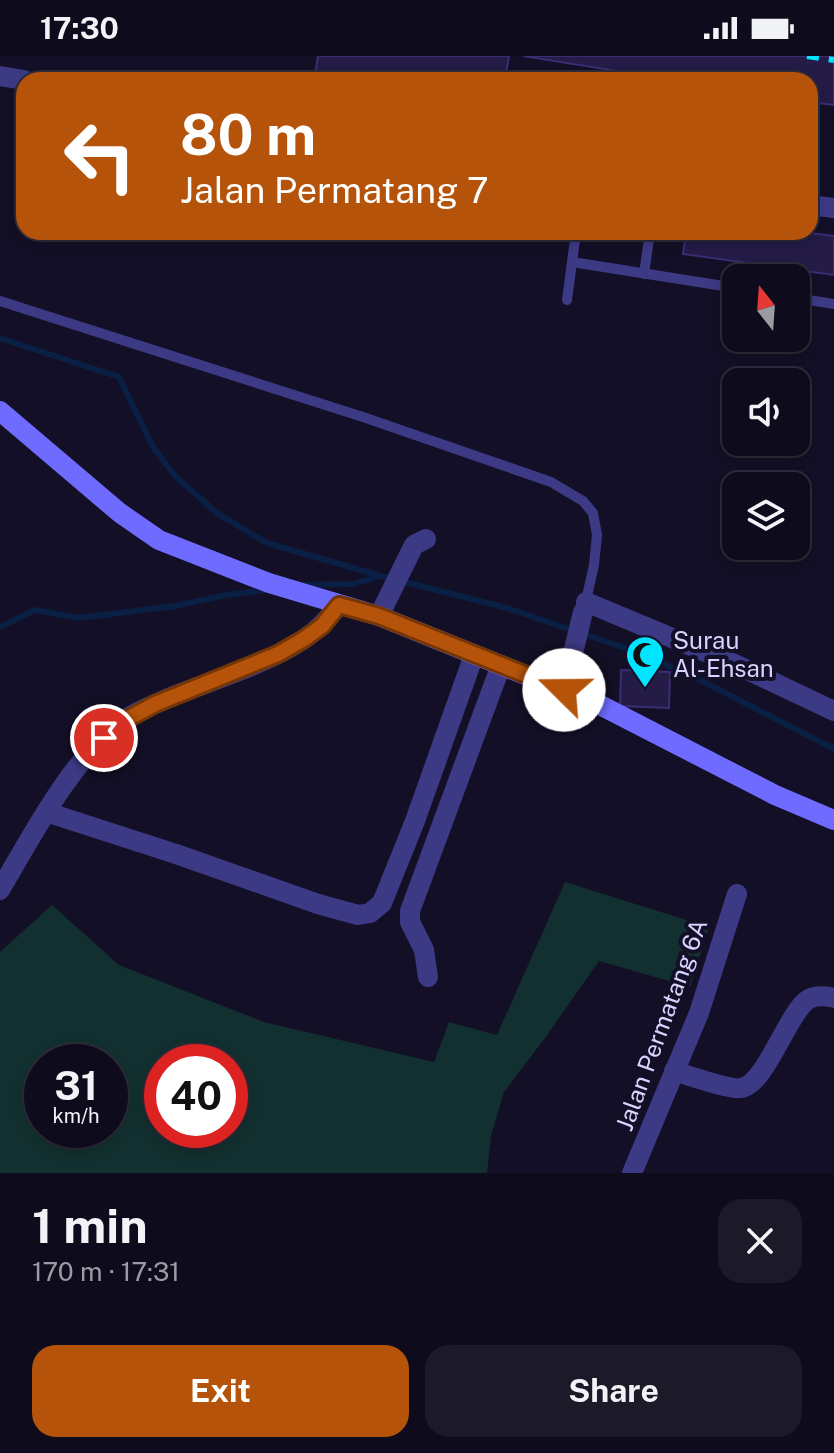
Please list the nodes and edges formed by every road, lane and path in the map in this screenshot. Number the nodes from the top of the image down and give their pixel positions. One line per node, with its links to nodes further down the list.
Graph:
1 (575, 240): 3 (lane)
2 (649, 240): 4 (lane)
3 (572, 262): 4 (lane); 6 (lane)
4 (644, 274): 5 (lane)
5 (722, 286)
6 (567, 300)
7 (810, 300): 9 (lane)
8 (0, 301): 13 (lane)
9 (834, 304)
10 (0, 411): 12 (street)
11 (417, 546): 14 (street)
12 (339, 605): 14 (street); 19 (street)
13 (584, 607): 17 (street); 18 (street)
14 (383, 608): 15 (street)
15 (474, 655): 16 (street); 19 (street)
16 (501, 665): 17 (street); 23 (street)
17 (564, 690): 20 (street)
18 (834, 711)
19 (46, 812): 21 (street)
20 (834, 820)
21 (0, 890)
22 (737, 894): 25 (street, Jalan Permatang 6A)
23 (428, 977)
24 (834, 998): 25 (street)
25 (674, 1071): 26 (street, Jalan Permatang 6A)
26 (632, 1173)

